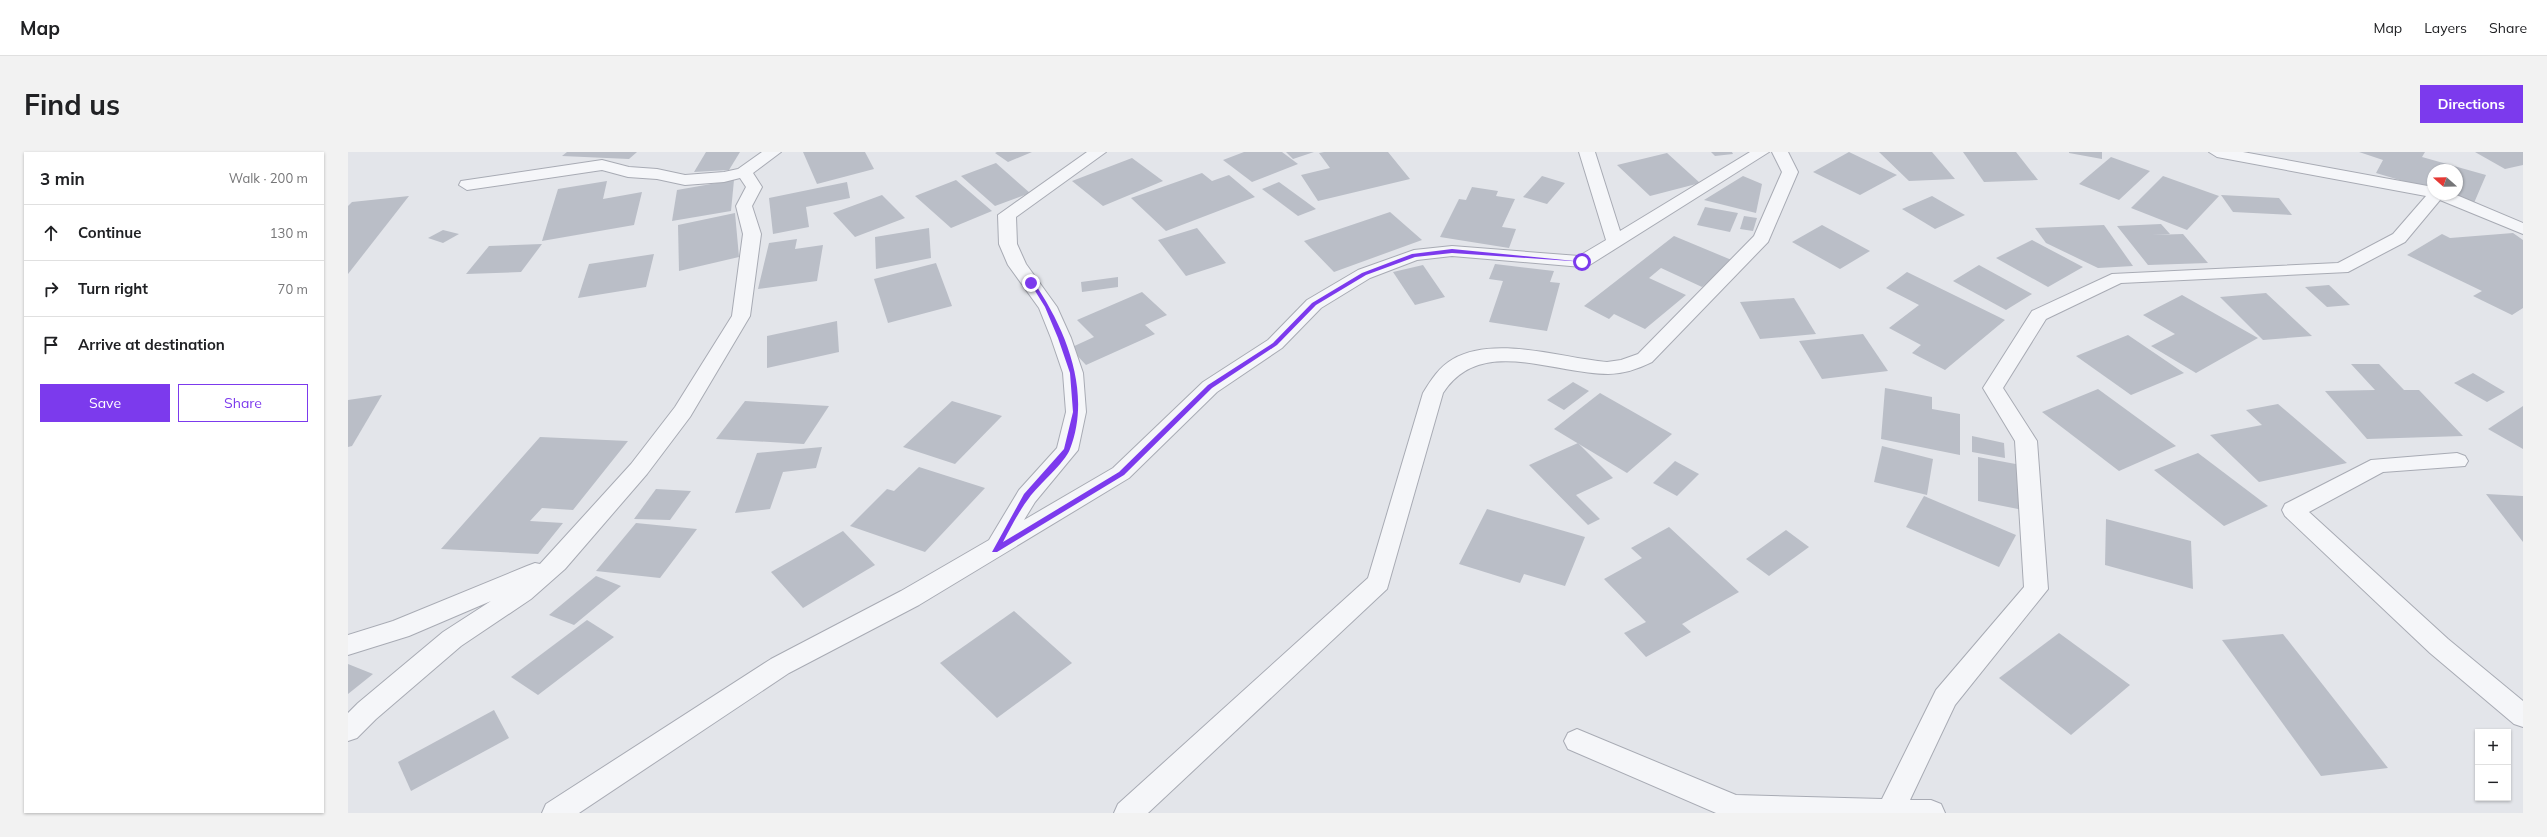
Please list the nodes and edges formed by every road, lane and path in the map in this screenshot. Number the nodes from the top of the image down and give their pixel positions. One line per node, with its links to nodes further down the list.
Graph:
1 (773, 152): 7 (street)
2 (1098, 152): 15 (street)
3 (1587, 152): 13 (street)
4 (1761, 152): 13 (street)
5 (1780, 152): 23 (street)
6 (2217, 152): 9 (street)
7 (744, 172): 8 (street); 16 (street)
8 (467, 185)
9 (2427, 191)
10 (2431, 200): 21 (street)
11 (2454, 200): 12 (street)
12 (2523, 229)
13 (1615, 242): 15 (street)
14 (2457, 461): 18 (street)
15 (994, 550): 22 (street)
16 (557, 563): 17 (street); 19 (street)
17 (348, 645)
18 (2523, 716)
19 (348, 730)
20 (1577, 741): 21 (street)
21 (1890, 812): 24 (street)
22 (556, 813)
23 (1128, 813)
24 (1931, 813)

